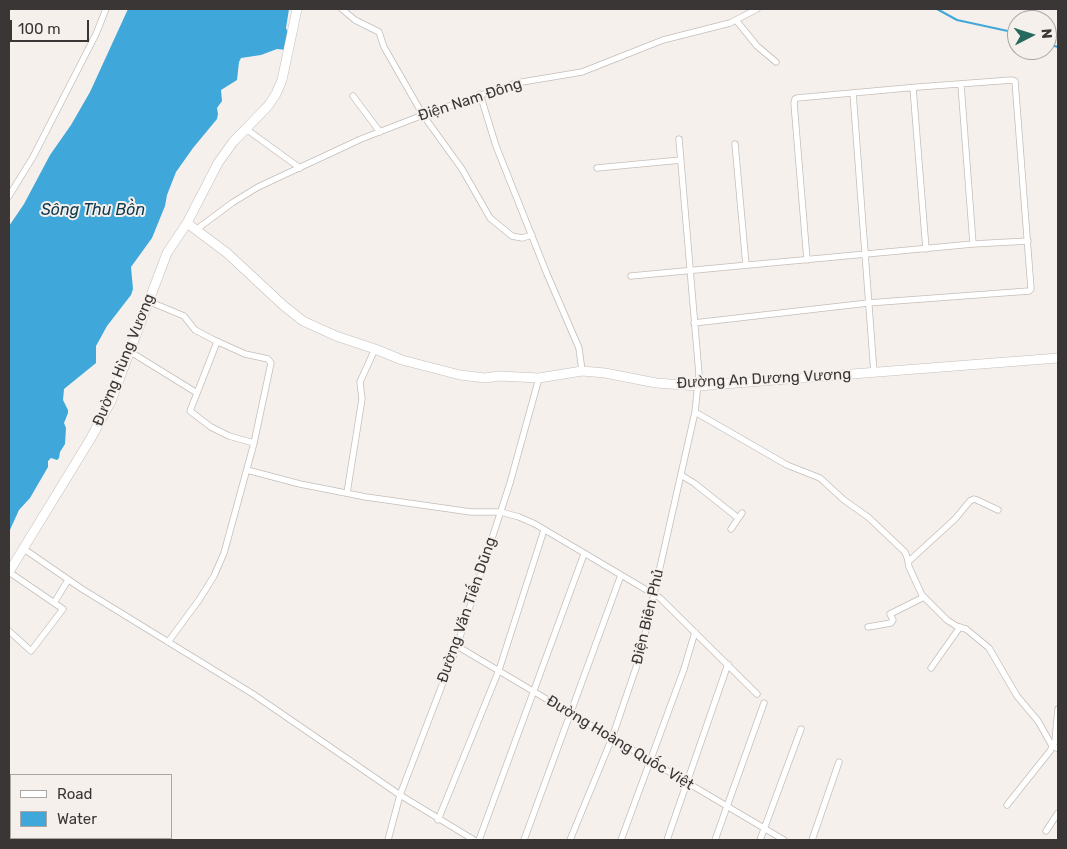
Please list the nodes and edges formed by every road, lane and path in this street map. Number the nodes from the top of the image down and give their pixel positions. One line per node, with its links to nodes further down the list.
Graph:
1 (106, 9): 20 (street)
2 (297, 9): 13 (main road, Đường Hùng Vương)
3 (342, 9): 12 (street)
4 (757, 9): 5 (street, Điện Nam Đông)
5 (736, 20): 6 (street); 10 (street, Điện Nam Đông)
6 (776, 62)
7 (961, 85): 8 (street); 24 (street); 25 (street)
8 (913, 88): 9 (street); 26 (street)
9 (853, 93): 27 (street); 28 (street)
10 (480, 94): 12 (street, Điện Nam Đông); 23 (street)
11 (353, 96): 14 (street)
12 (423, 115): 14 (street, Điện Nam Đông); 23 (street)
13 (246, 128): 18 (street); 21 (main road, Đường Hùng Vương)
14 (380, 132): 18 (street, Điện Nam Đông)
15 (679, 139): 17 (street, Điện Biên Phủ)
16 (735, 144): 29 (street)
17 (681, 160): 19 (street); 30 (street, Điện Biên Phủ)
18 (300, 168): 22 (street, Điện Nam Đông)
19 (597, 168)
20 (9, 196)
21 (187, 223): 22 (main road, Đường An Dương Vương); 32 (main road, Đường Hùng Vương)
22 (197, 229): 36 (main road, Đường An Dương Vương)
23 (532, 235): 39 (street)
24 (1028, 241): 25 (street); 33 (street)
25 (974, 244): 26 (street)
26 (926, 249): 27 (street)
27 (866, 255): 28 (street); 33 (street)
28 (807, 260): 29 (street)
29 (746, 265): 30 (street)
30 (690, 271): 31 (street); 34 (street, Điện Biên Phủ)
31 (631, 276)
32 (148, 301): 35 (street); 37 (main road, Đường Hùng Vương)
33 (868, 303): 34 (street); 40 (street)
34 (694, 323): 42 (street, Điện Biên Phủ)
35 (217, 342): 43 (street); 45 (street)
36 (375, 348): 41 (main road, Đường An Dương Vương); 48 (street)
37 (130, 351): 43 (street); 53 (main road, Đường Hùng Vương)
38 (1058, 358): 40 (main road, Đường An Dương Vương)
39 (582, 371): 41 (main road, Đường An Dương Vương); 42 (main road, Đường An Dương Vương)
40 (874, 373): 42 (main road, Đường An Dương Vương)
41 (539, 378): 50 (street, Đường Văn Tiến Dũng)
42 (698, 386): 44 (street, Điện Biên Phủ)
43 (197, 394): 45 (street)
44 (695, 412): 47 (street, Điện Biên Phủ); 55 (street)
45 (254, 443): 46 (street)
46 (247, 470): 48 (street); 66 (street)
47 (681, 475): 51 (street); 59 (street, Điện Biên Phủ)
48 (347, 493): 50 (street)
49 (998, 510): 55 (street)
50 (501, 512): 52 (street); 67 (street, Đường Văn Tiến Dũng)
51 (731, 529)
52 (544, 530): 54 (street); 70 (street)
53 (24, 549): 56 (main road, Đường Hùng Vương); 58 (street)
54 (584, 554): 57 (street); 71 (street)
55 (908, 562): 60 (street)
56 (9, 572): 61 (street)
57 (620, 575): 59 (street); 75 (street)
58 (68, 580): 61 (street); 66 (street)
59 (654, 594): 65 (street); 77 (street, Điện Biên Phủ)
60 (924, 597): 62 (street); 63 (street)
61 (54, 603): 64 (street)
62 (868, 627)
63 (960, 627): 69 (street); 78 (street)
64 (9, 631)
65 (695, 632): 68 (street); 79 (street)
66 (168, 642): 82 (street)
67 (457, 646): 70 (street, Đường Hoàng Quốc Việt); 82 (street, Đường Văn Tiến Dũng)
68 (728, 664): 72 (street); 81 (street)
69 (931, 668)
70 (499, 670): 71 (street, Đường Hoàng Quốc Việt); 86 (street)
71 (534, 692): 75 (street, Đường Hoàng Quốc Việt); 91 (street)
72 (757, 694)
73 (764, 703): 84 (street)
74 (1058, 709): 78 (street)
75 (570, 713): 77 (street, Đường Hoàng Quốc Việt); 92 (street)
76 (801, 729): 87 (street)
77 (612, 738): 79 (street, Đường Hoàng Quốc Việt); 93 (street, Điện Biên Phủ)
78 (1056, 747): 83 (street)
79 (649, 760): 81 (street, Đường Hoàng Quốc Việt); 94 (street)
80 (839, 762): 99 (street)
81 (686, 782): 84 (street, Đường Hoàng Quốc Việt); 95 (street)
82 (400, 795): 86 (street); 89 (street, Đường Văn Tiến Dũng)
83 (1007, 805)
84 (728, 807): 87 (street, Đường Hoàng Quốc Việt); 96 (street)
85 (1058, 813): 88 (street)
86 (438, 820): 90 (street)
87 (764, 829): 97 (street); 98 (street, Đường Hoàng Quốc Việt)
88 (1046, 831)
89 (388, 840)
90 (474, 840)
91 (479, 840)
92 (524, 840)
93 (570, 840)
94 (621, 840)
95 (667, 840)
96 (715, 840)
97 (760, 840)
98 (784, 840)
99 (812, 840)

